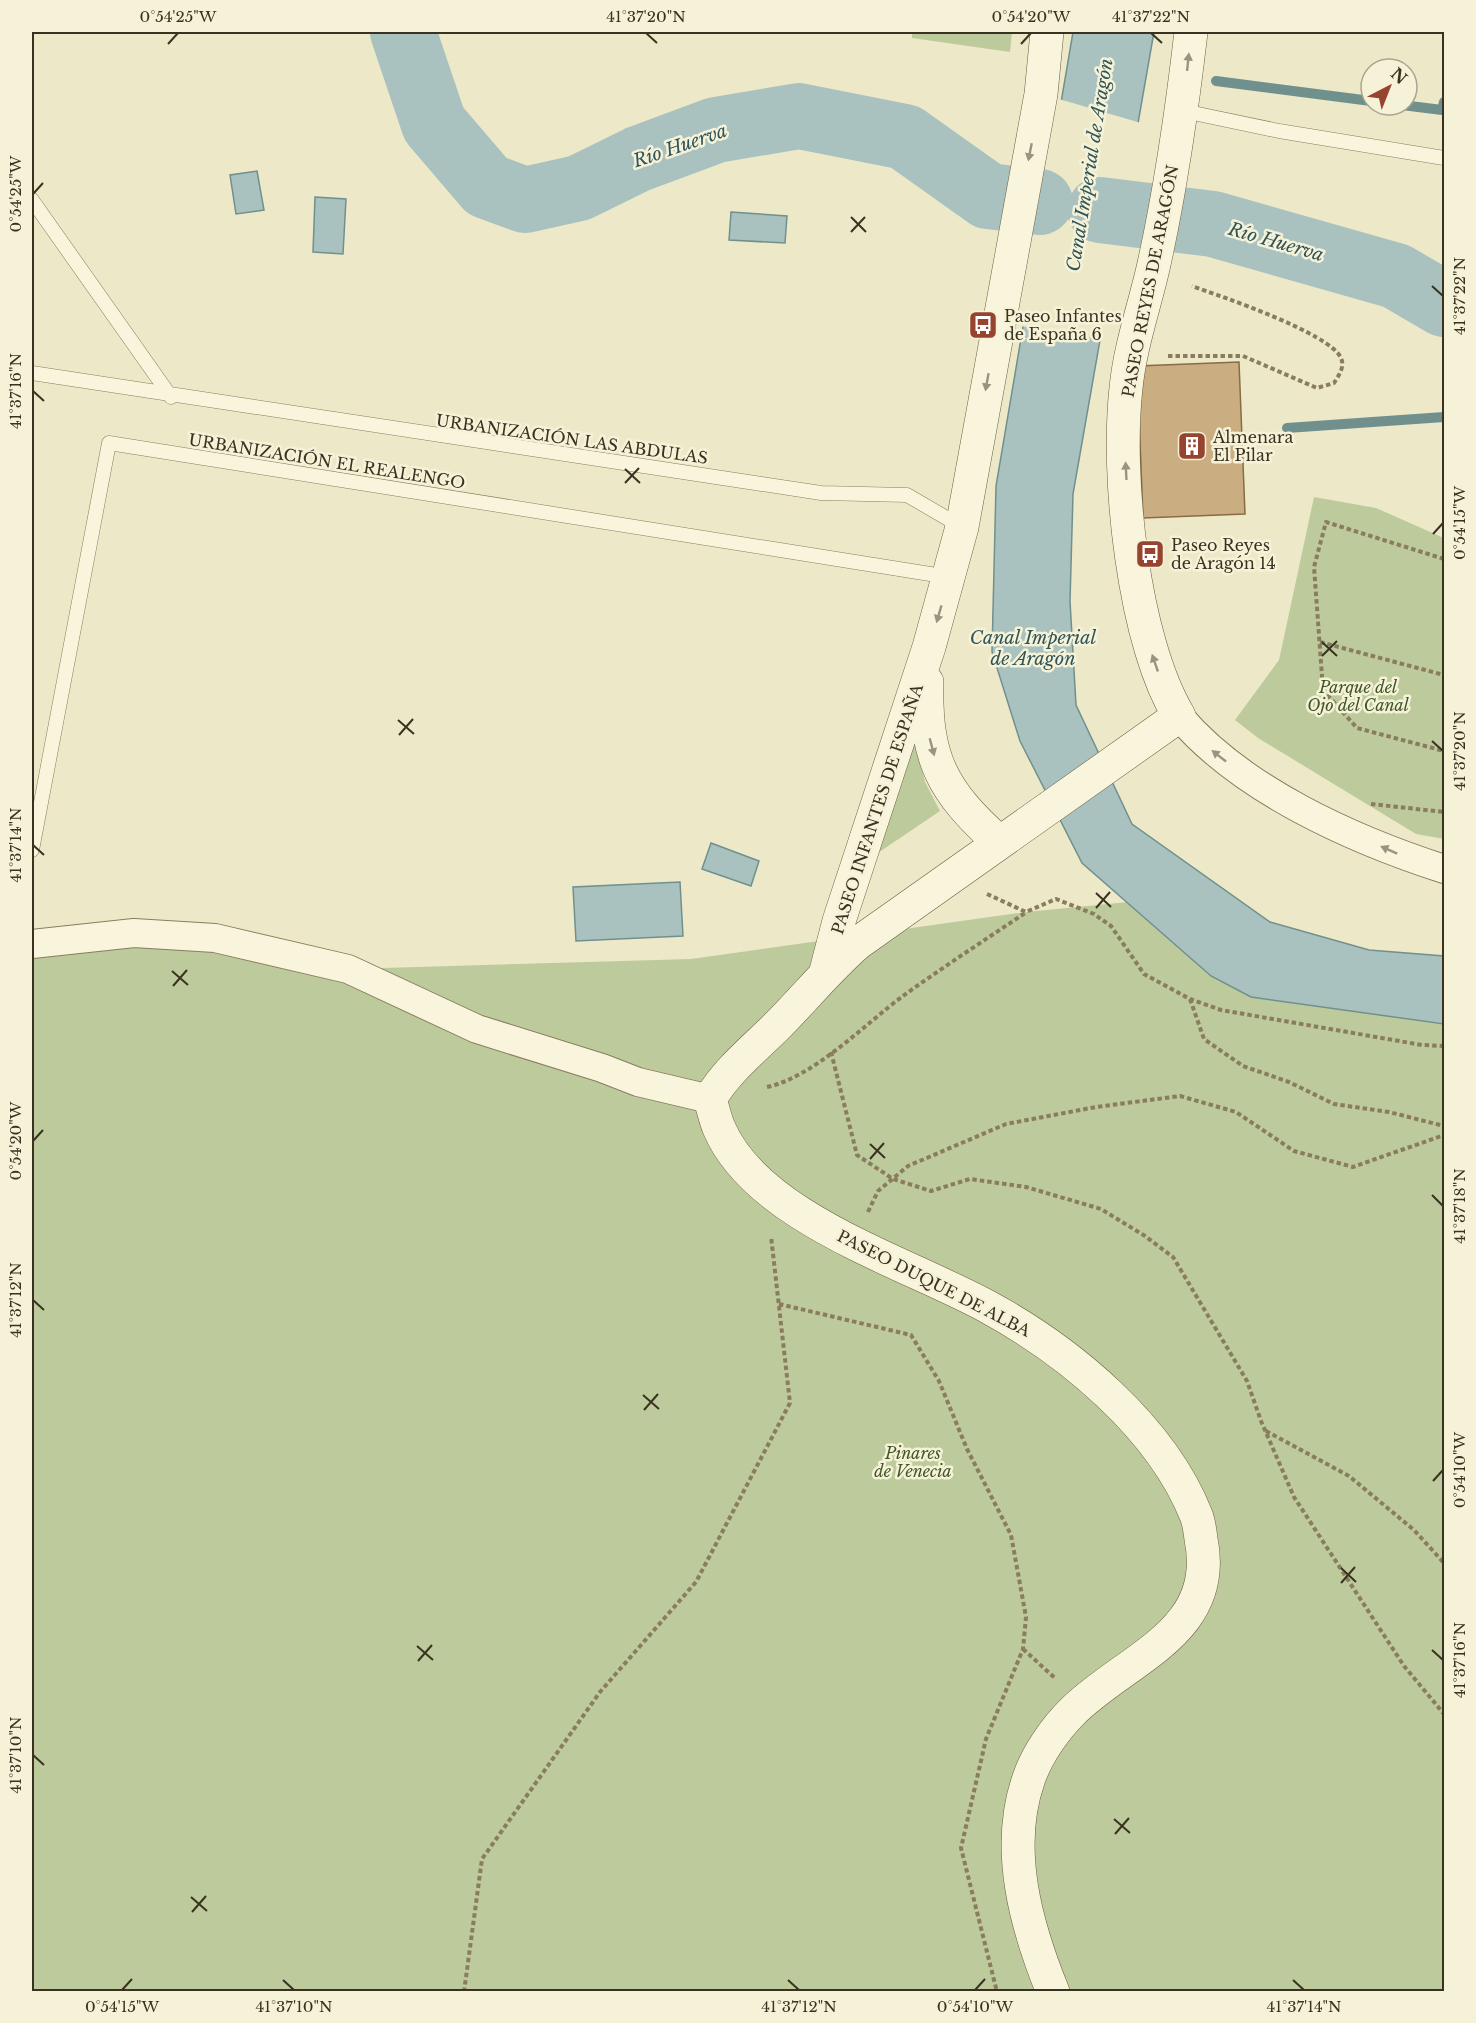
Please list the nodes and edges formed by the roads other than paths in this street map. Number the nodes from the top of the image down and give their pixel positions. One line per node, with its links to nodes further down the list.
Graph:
1 (1047, 32): 8 (street, PASEO INFANTES DE ESPAÑA, one-way to 8)
2 (1191, 32): 3 (street, PASEO REYES DE ARAGÓN, one-way to 2)
3 (1177, 118): 4 (lane); 11 (street, PASEO REYES DE ARAGÓN, one-way to 3)
4 (1444, 158)
5 (32, 200): 7 (lane)
6 (32, 373): 7 (lane, URBANIZACIÓN LAS ABDULAS)
7 (171, 397): 8 (lane, URBANIZACIÓN LAS ABDULAS)
8 (962, 527): 9 (street, PASEO INFANTES DE ESPAÑA)
9 (949, 578): 10 (street, PASEO INFANTES DE ESPAÑA, one-way to 10); 13 (lane, URBANIZACIÓN EL REALENGO)
10 (929, 647): 12 (street, PASEO INFANTES DE ESPAÑA, one-way to 12); 16 (street, PASEO INFANTES DE ESPAÑA)
11 (1179, 716): 12 (street, PASEO INFANTES DE ESPAÑA); 14 (street, PASEO REYES DE ARAGÓN, one-way to 11)
12 (999, 842): 16 (street, PASEO INFANTES DE ESPAÑA)
13 (32, 850)
14 (1444, 869)
15 (32, 944): 17 (street)
16 (826, 971): 17 (street, PASEO INFANTES DE ESPAÑA)
17 (710, 1099): 18 (street, PASEO DUQUE DE ALBA)
18 (1053, 1992)

